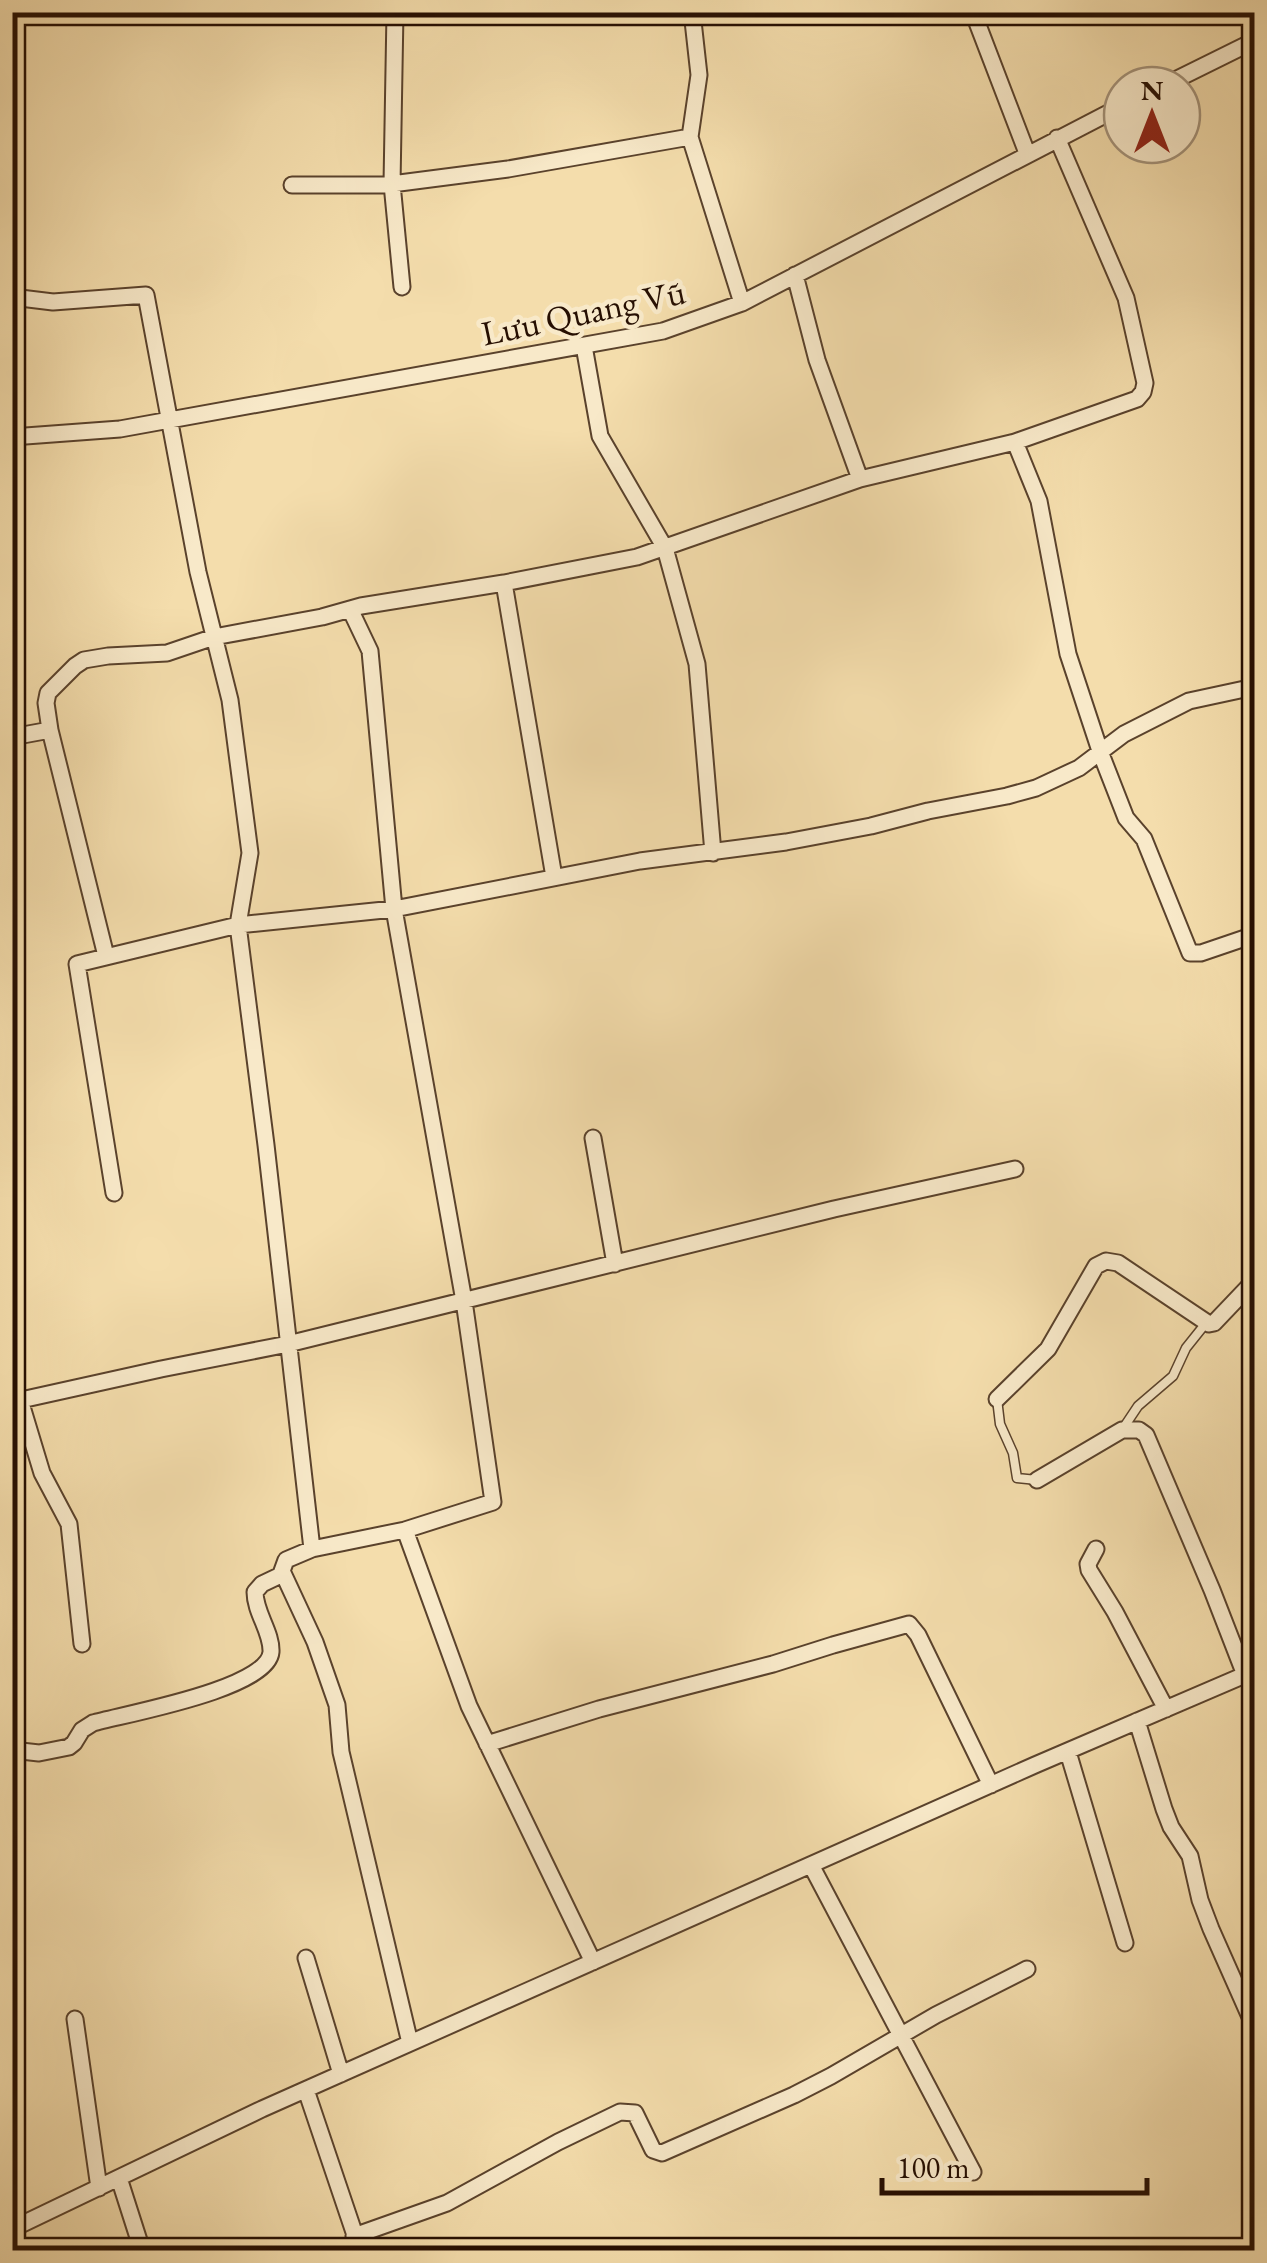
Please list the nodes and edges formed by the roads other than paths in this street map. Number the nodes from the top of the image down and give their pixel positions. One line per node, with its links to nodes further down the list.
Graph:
1 (395, 12): 10 (street)
2 (692, 12): 7 (street)
3 (974, 12): 9 (street)
4 (1254, 41): 5 (street)
5 (1202, 67)
6 (1102, 116): 8 (street, Lưu Quang Vũ)
7 (690, 137): 10 (street); 15 (street)
8 (1057, 138): 9 (street, Lưu Quang Vũ); 19 (street)
9 (1027, 153): 12 (street, Lưu Quang Vũ)
10 (392, 184): 11 (street); 13 (street)
11 (292, 185)
12 (796, 275): 15 (street, Lưu Quang Vũ); 20 (street)
13 (402, 287)
14 (12, 297): 17 (street)
15 (742, 303): 16 (street, Lưu Quang Vũ)
16 (584, 346): 17 (street, Lưu Quang Vũ); 21 (street)
17 (170, 420): 18 (street, Lưu Quang Vũ); 24 (street)
18 (12, 438)
19 (1014, 442): 20 (street); 28 (street)
20 (860, 479): 21 (street)
21 (665, 548): 22 (street); 29 (street)
22 (504, 583): 23 (street); 30 (street)
23 (350, 609): 24 (street); 31 (street)
24 (214, 636): 26 (street); 32 (street)
25 (1254, 687): 28 (street)
26 (50, 730): 27 (street); 34 (street)
27 (12, 737)
28 (1101, 754): 29 (street); 33 (street)
29 (713, 853): 30 (street)
30 (554, 877): 31 (street)
31 (394, 908): 32 (street); 40 (street)
32 (238, 925): 34 (street); 42 (street)
33 (1254, 938)
34 (106, 956): 37 (street)
35 (593, 1138): 38 (street)
36 (1015, 1169): 38 (street)
37 (114, 1192)
38 (615, 1264): 40 (street)
39 (1254, 1281): 41 (street)
40 (464, 1300): 42 (street); 47 (street)
41 (1206, 1323): 43 (street); 45 (lane)
42 (288, 1344): 44 (street); 48 (street)
43 (997, 1399): 46 (lane)
44 (16, 1401): 51 (street)
45 (1122, 1430): 46 (street); 52 (street)
46 (1037, 1480)
47 (405, 1530): 48 (street); 55 (street)
48 (312, 1549): 50 (street)
49 (1096, 1549): 53 (street)
50 (284, 1574): 56 (street); 67 (street)
51 (82, 1644)
52 (1250, 1673): 53 (street)
53 (1166, 1709): 54 (street)
54 (1137, 1721): 57 (street); 65 (street)
55 (487, 1744): 58 (street); 62 (street)
56 (12, 1750)
57 (1068, 1752): 58 (street); 60 (street)
58 (991, 1785): 59 (street)
59 (810, 1865): 62 (street); 66 (street)
60 (1125, 1943)
61 (306, 1958): 68 (street)
62 (593, 1962): 67 (street)
63 (1027, 1969): 66 (street)
64 (75, 2019): 72 (street)
65 (1254, 2026)
66 (901, 2036): 70 (street); 74 (street)
67 (410, 2043): 68 (street)
68 (341, 2074): 69 (street)
69 (306, 2090): 71 (street); 74 (street)
70 (973, 2172)
71 (119, 2178): 72 (street); 75 (street)
72 (98, 2188): 73 (street)
73 (12, 2230)
74 (357, 2243)
75 (142, 2250)

